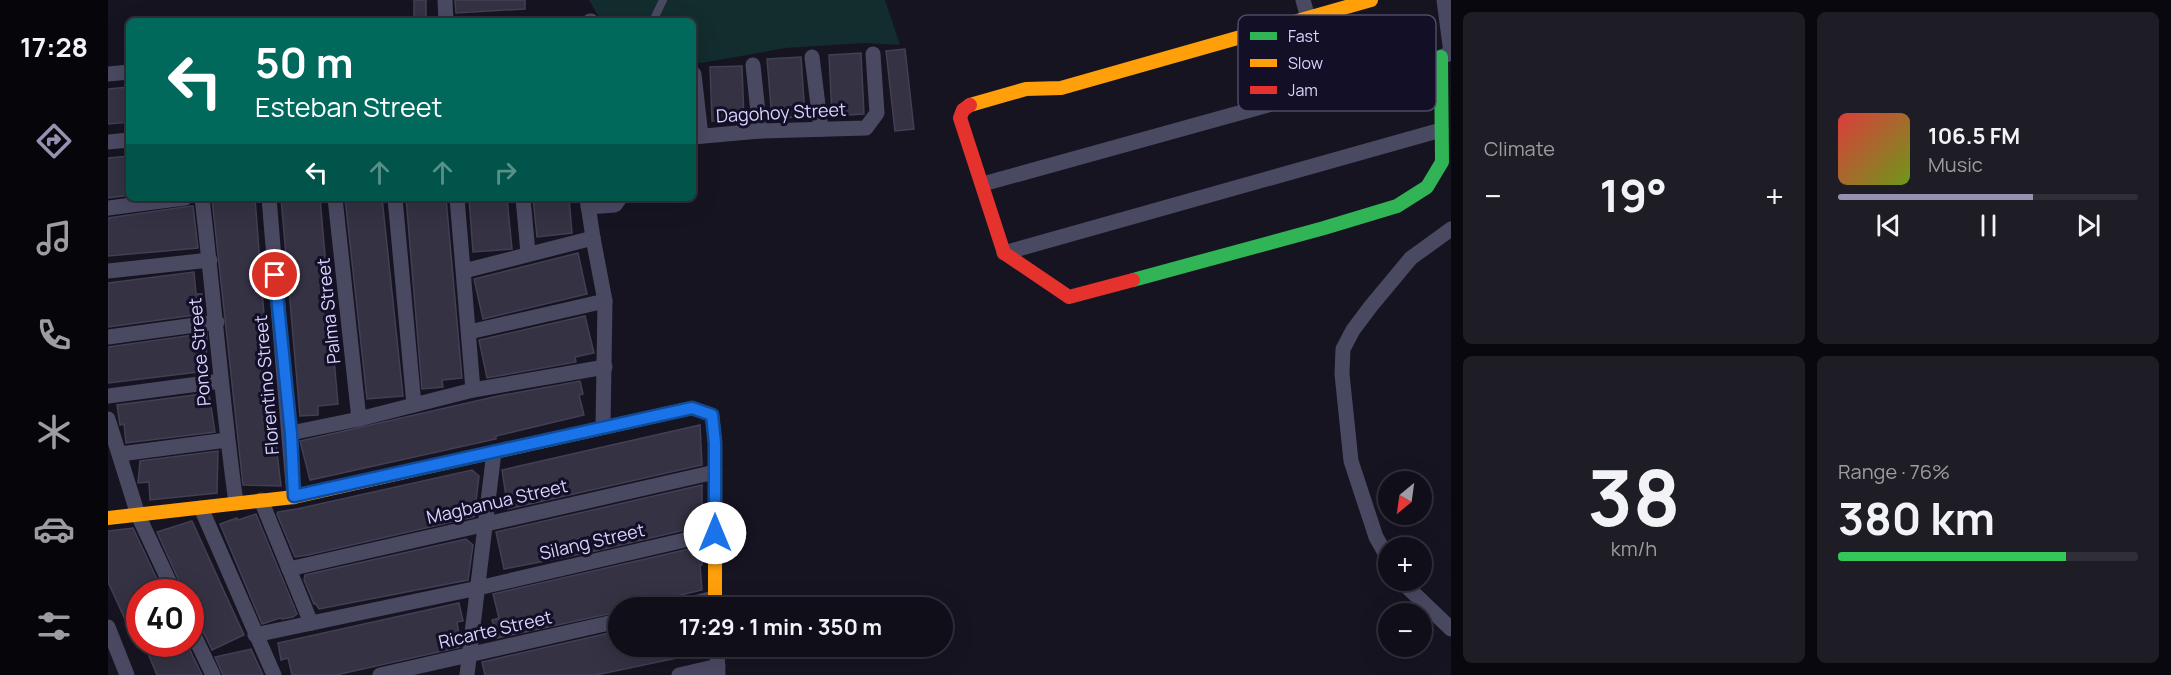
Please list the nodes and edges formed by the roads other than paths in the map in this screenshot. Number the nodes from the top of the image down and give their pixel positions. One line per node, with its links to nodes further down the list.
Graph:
1 (445, 0): 8 (street)
2 (663, 0): 9 (lane)
3 (1303, 0): 6 (street)
4 (1371, 0): 7 (street)
5 (1444, 0): 12 (street)
6 (1307, 15)
7 (1318, 15)
8 (446, 18)
9 (654, 18)
10 (1238, 38): 25 (street)
11 (873, 54): 19 (street, Dagohoy Street)
12 (1448, 54): 20 (street)
13 (812, 57): 19 (street)
14 (753, 65): 21 (street)
15 (126, 72): 16 (street)
16 (108, 74)
17 (1244, 111): 25 (street)
18 (696, 116): 22 (street)
19 (821, 129): 21 (street, Dagohoy Street)
20 (1442, 130): 39 (street); 39 (street)
21 (760, 131): 22 (street, Dagohoy Street)
22 (697, 137)
23 (126, 140): 24 (street)
24 (108, 142)
25 (983, 184): 39 (street)
26 (162, 201): 35 (street)
27 (202, 201): 40 (street, Ponce Street)
28 (269, 201): 55 (street, Florentino Street)
29 (335, 201): 53 (street, Palma Street)
30 (395, 201): 51 (street)
31 (457, 201): 42 (street)
32 (523, 201): 38 (street)
33 (618, 201): 34 (street)
34 (588, 203): 37 (street)
35 (108, 208)
36 (1451, 229): 68 (street)
37 (593, 238): 38 (street); 43 (street)
38 (528, 253): 42 (street)
39 (1004, 253)
40 (210, 260): 41 (street); 44 (street, Ponce Street)
41 (108, 271)
42 (464, 271): 45 (street)
43 (605, 301): 45 (street); 47 (street)
44 (217, 322): 46 (street); 48 (street, Ponce Street)
45 (469, 332): 49 (street)
46 (108, 337)
47 (605, 367): 49 (street); 54 (street)
48 (221, 381): 50 (street); 56 (street, Ponce Street)
49 (473, 390): 51 (street)
50 (108, 396)
51 (414, 405): 53 (street)
52 (108, 418): 58 (street)
53 (359, 419): 55 (street)
54 (603, 427): 57 (street); 59 (street)
55 (291, 434): 60 (street, Florentino Street)
56 (227, 440): 58 (street); 62 (street, Ponce Street)
57 (494, 452): 60 (street); 66 (street)
58 (120, 454): 64 (street)
59 (715, 472): 66 (street, Magbanua Street); 67 (street)
60 (294, 496): 61 (street)
61 (261, 500): 62 (street); 69 (street)
62 (236, 503): 63 (street)
63 (201, 508): 64 (street); 78 (street)
64 (138, 515): 65 (street); 70 (street)
65 (108, 518)
66 (486, 523): 69 (street, Magbanua Street); 71 (street)
67 (715, 533): 71 (street, Silang Street); 73 (street)
68 (1378, 541)
69 (289, 569): 74 (street)
70 (168, 579)
71 (478, 588): 74 (street, Silang Street); 79 (street)
72 (1411, 591): 77 (street)
73 (715, 597)
74 (311, 623): 78 (street, Silang Street)
75 (608, 623): 79 (street, Ricarte Street)
76 (108, 627): 82 (street)
77 (1451, 629)
78 (255, 635): 84 (street)
79 (471, 654): 85 (street, Ricarte Street); 86 (street)
80 (204, 656): 83 (street)
81 (718, 671): 87 (street)
82 (127, 675)
83 (213, 675)
84 (274, 675)
85 (380, 675)
86 (467, 675)
87 (679, 675)

